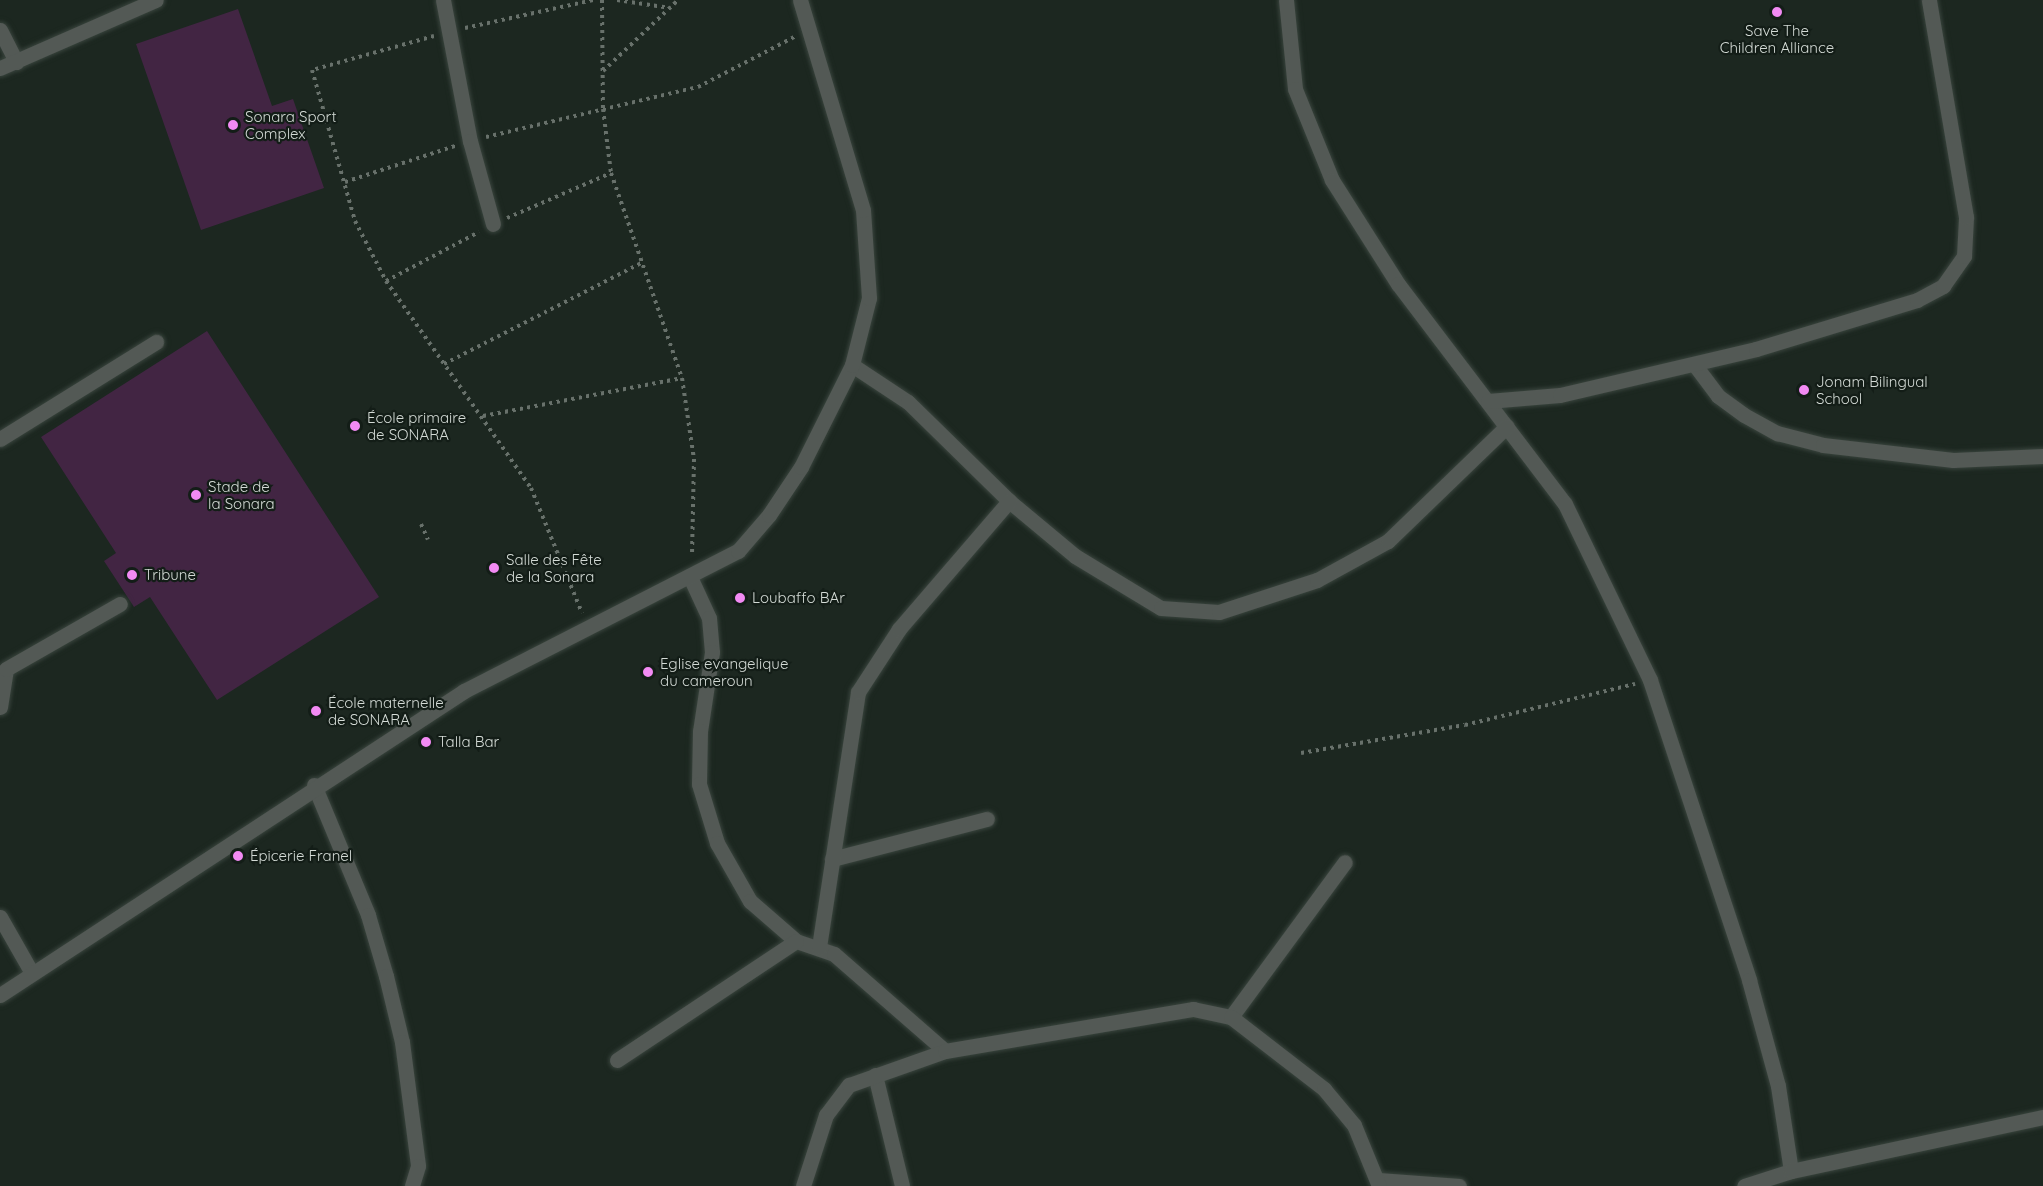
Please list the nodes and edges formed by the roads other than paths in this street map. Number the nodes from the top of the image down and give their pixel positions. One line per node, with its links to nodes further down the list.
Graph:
1 (156, 0): 7 (street)
2 (443, 0): 9 (street)
3 (800, 0): 12 (street)
4 (1286, 0): 13 (street)
5 (1929, 0): 11 (street)
6 (0, 30): 7 (street)
7 (16, 62): 8 (street)
8 (0, 68)
9 (493, 224)
10 (156, 342): 15 (street)
11 (1694, 364): 13 (street); 16 (street)
12 (852, 365): 17 (street); 18 (street)
13 (1488, 401): 14 (street)
14 (1507, 426): 17 (street); 36 (street)
15 (0, 440)
16 (2043, 456)
17 (1009, 501): 24 (street)
18 (691, 579): 22 (street); 27 (street)
19 (120, 604): 20 (street)
20 (3, 666): 21 (street)
21 (0, 707)
22 (314, 785): 29 (street); 38 (street)
23 (987, 819): 24 (street)
24 (832, 859): 28 (street)
25 (1345, 862): 31 (street)
26 (0, 917): 29 (street)
27 (796, 941): 28 (street); 33 (street)
28 (819, 947): 32 (street)
29 (32, 973): 30 (street)
30 (0, 995)
31 (1231, 1017): 32 (street); 37 (street)
32 (945, 1051): 34 (street)
33 (617, 1060)
34 (875, 1075): 39 (street); 40 (street)
35 (2043, 1117): 36 (street)
36 (1791, 1171): 42 (street)
37 (1379, 1183): 41 (street)
38 (412, 1186)
39 (803, 1186)
40 (902, 1186)
41 (1459, 1186)
42 (1744, 1186)

